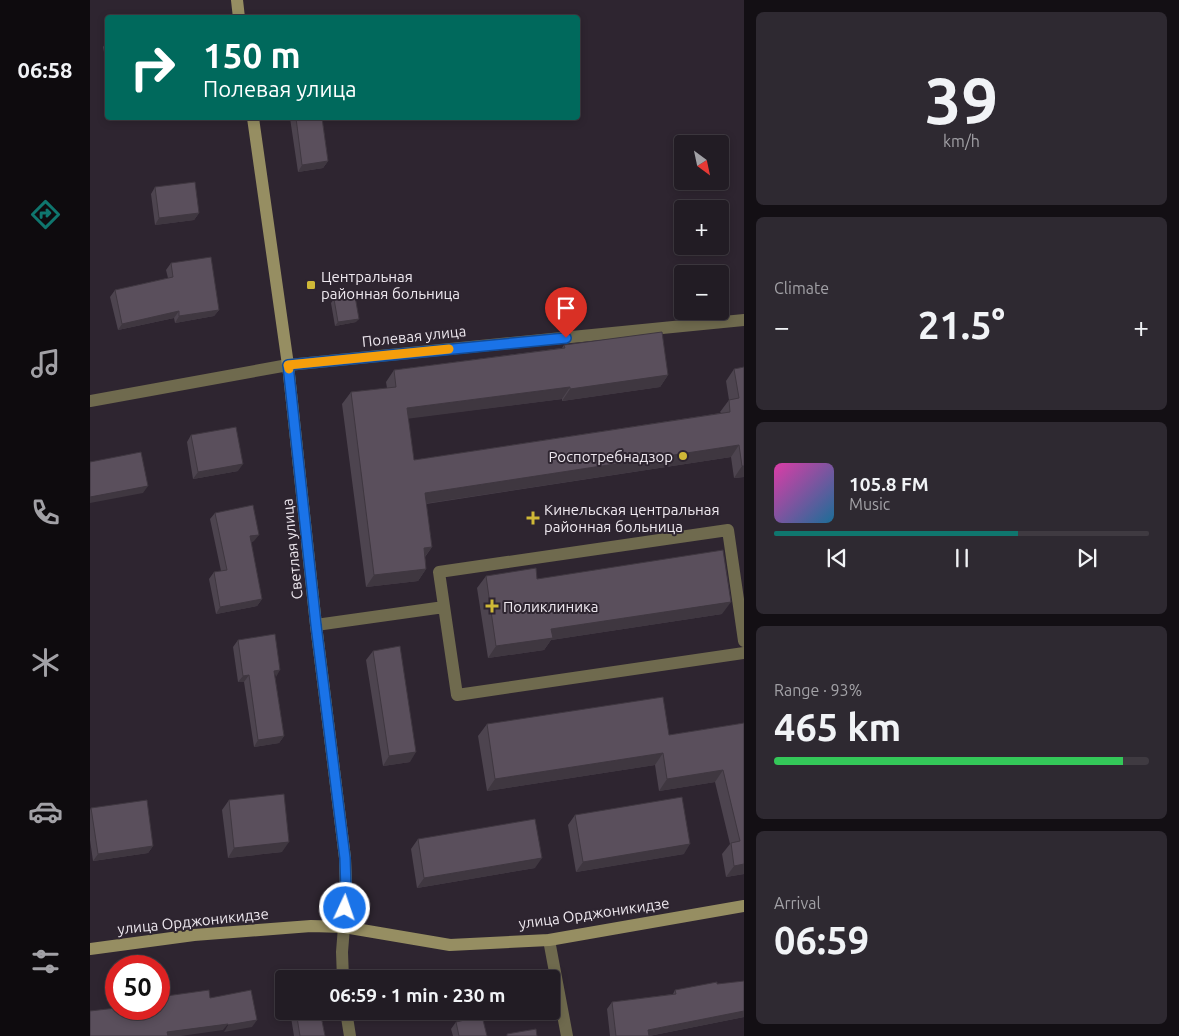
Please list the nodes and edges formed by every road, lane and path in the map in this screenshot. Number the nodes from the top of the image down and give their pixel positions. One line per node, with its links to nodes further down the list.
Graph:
1 (237, 0): 2 (main road)
2 (239, 15)
3 (253, 120): 5 (main road, Светлая улица)
4 (744, 320): 5 (street, Полевая улица)
5 (288, 365): 6 (street, Полевая улица); 8 (main road, Светлая улица)
6 (90, 401)
7 (444, 607): 8 (street); 9 (street); 10 (street)
8 (316, 625): 12 (main road, Светлая улица)
9 (744, 641)
10 (744, 653)
11 (744, 906): 13 (main road, улица Орджоникидзе)
12 (344, 927): 13 (main road, улица Орджоникидзе); 14 (main road, улица Орджоникидзе); 15 (street, Светлая улица)
13 (549, 940): 18 (street)
14 (90, 949)
15 (343, 970)
16 (347, 1020): 17 (street)
17 (350, 1036)
18 (568, 1036)

